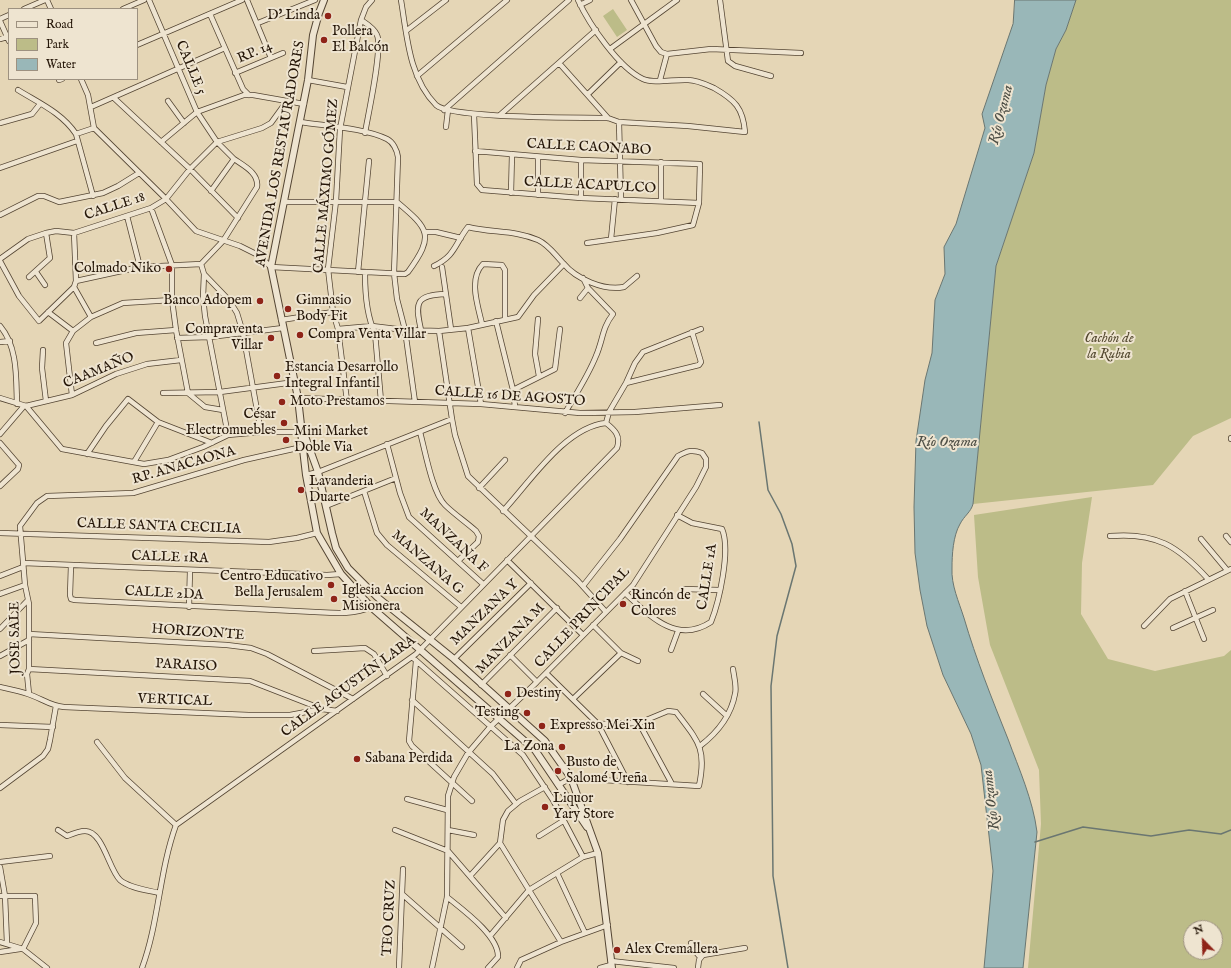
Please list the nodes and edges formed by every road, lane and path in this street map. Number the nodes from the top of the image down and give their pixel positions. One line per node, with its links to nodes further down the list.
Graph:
1 (46, 0): 19 (street)
2 (144, 0): 20 (street)
3 (149, 0): 28 (street, CALLE 5)
4 (242, 0): 21 (street)
5 (247, 0): 24 (street)
6 (315, 0): 24 (street)
7 (323, 0): 46 (street, AVENIDA LOS RESTAURADORES)
8 (372, 0): 23 (street, CALLE MÁXIMO GÓMEZ)
9 (401, 0): 27 (street)
10 (446, 0): 27 (street)
11 (507, 0): 43 (street)
12 (569, 0): 58 (street)
13 (578, 0): 18 (street)
14 (590, 0): 18 (street)
15 (631, 0): 25 (street)
16 (677, 0): 25 (street)
17 (720, 0): 34 (street)
18 (580, 5): 26 (street)
19 (26, 8)
20 (125, 8)
21 (210, 14): 28 (street); 32 (street)
22 (0, 20): 30 (street)
23 (361, 20): 48 (street, CALLE MÁXIMO GÓMEZ); 70 (street)
24 (258, 23): 38 (street)
25 (644, 24): 33 (street); 37 (street)
26 (596, 30): 33 (street); 40 (street)
27 (406, 31): 43 (street)
28 (163, 34): 31 (street); 41 (street, CALLE 5)
29 (0, 39): 30 (street)
30 (8, 39)
31 (138, 45)
32 (225, 48): 41 (street); 42 (street)
33 (610, 49): 39 (street)
34 (728, 49): 36 (street); 37 (street); 44 (street)
35 (283, 53): 38 (street, RP. 14)
36 (801, 53)
37 (667, 54): 47 (street)
38 (271, 58): 42 (street, RP. 14)
39 (621, 62): 47 (street); 50 (street)
40 (559, 63): 50 (street); 61 (street)
41 (178, 69): 52 (street); 59 (street, CALLE 5)
42 (235, 73): 51 (street)
43 (417, 76): 58 (street)
44 (771, 76)
45 (81, 80): 57 (street)
46 (308, 80): 48 (street); 56 (street, AVENIDA LOS RESTAURADORES)
47 (660, 80): 64 (street)
48 (348, 87): 69 (street, CALLE MÁXIMO GÓMEZ)
49 (18, 90): 55 (street)
50 (588, 94): 62 (street)
51 (249, 95): 53 (street); 59 (street)
52 (114, 98): 57 (street); 73 (street)
53 (287, 101): 56 (street); 74 (street)
54 (168, 102): 66 (street)
55 (40, 104): 65 (street); 71 (street)
56 (304, 104): 63 (street, AVENIDA LOS RESTAURADORES)
57 (91, 108): 68 (street)
58 (446, 110): 60 (street); 67 (street)
59 (197, 112): 66 (street); 74 (street, CALLE 5)
60 (474, 115): 61 (street); 75 (street)
61 (500, 115): 62 (street)
62 (608, 118): 64 (street)
63 (300, 122): 69 (street); 96 (street, AVENIDA LOS RESTAURADORES)
64 (619, 122): 81 (street)
65 (0, 123)
66 (184, 123): 73 (street)
67 (446, 127)
68 (94, 128): 71 (street); 85 (street)
69 (340, 129): 70 (street); 95 (street, CALLE MÁXIMO GÓMEZ)
70 (365, 133): 98 (street)
71 (76, 134): 72 (street)
72 (77, 141): 83 (street); 89 (street)
73 (161, 142): 84 (street)
74 (217, 142): 78 (street, CALLE 5); 84 (street, CALLE 18)
75 (476, 151): 76 (street, CALLE CAONABO); 87 (street, CALLE ACAPULCO)
76 (512, 154): 77 (street, CALLE CAONABO); 87 (street)
77 (538, 157): 79 (street, CALLE CAONABO); 88 (street)
78 (234, 159): 86 (street); 103 (street, CALLE 5)
79 (581, 160): 81 (street, CALLE CAONABO); 90 (street)
80 (369, 161): 97 (street)
81 (619, 161): 82 (street, CALLE CAONABO); 93 (street)
82 (661, 162): 94 (street); 99 (street, CALLE CAONABO)
83 (0, 168)
84 (190, 168): 86 (street); 91 (street, CALLE 18)
85 (139, 173): 89 (street); 91 (street)
86 (211, 191): 103 (street)
87 (512, 193): 88 (street, CALLE ACAPULCO)
88 (538, 195): 90 (street, CALLE ACAPULCO)
89 (93, 196): 101 (street)
90 (581, 198): 92 (street, CALLE ACAPULCO)
91 (166, 199): 100 (street, CALLE 18); 109 (street)
92 (615, 199): 93 (street, CALLE ACAPULCO); 108 (street)
93 (621, 199): 94 (street, CALLE ACAPULCO)
94 (662, 200): 99 (street, CALLE ACAPULCO)
95 (336, 201): 96 (street); 97 (street); 119 (street, CALLE MÁXIMO GÓMEZ)
96 (286, 202): 117 (street, AVENIDA LOS RESTAURADORES)
97 (366, 202): 98 (street); 121 (street)
98 (397, 202): 104 (street); 123 (street)
99 (700, 203): 108 (street)
100 (151, 208): 102 (street, CALLE 18); 113 (street)
101 (0, 215)
102 (127, 216): 106 (street, CALLE 18); 116 (street)
103 (238, 218): 109 (street, CALLE 5)
104 (425, 232): 107 (street); 123 (street)
105 (46, 233): 106 (street, CALLE 18); 111 (street, CALLE 18); 120 (street)
106 (74, 233): 128 (street)
107 (461, 238): 114 (street); 115 (street)
108 (611, 239): 110 (street)
109 (224, 241): 112 (street, CALLE 5); 117 (street)
110 (587, 243)
111 (0, 260): 135 (street)
112 (201, 264): 113 (street); 124 (street)
113 (172, 265): 116 (street); 134 (street)
114 (563, 265): 127 (street); 138 (street)
115 (434, 266)
116 (140, 267): 128 (street)
117 (272, 267): 119 (street); 140 (street, AVENIDA LOS RESTAURADORES)
118 (442, 267): 132 (street)
119 (328, 269): 121 (street); 136 (street, CALLE MÁXIMO GÓMEZ)
120 (36, 272): 126 (street); 129 (street)
121 (358, 272): 122 (street)
122 (365, 273): 123 (street); 144 (street)
123 (394, 273): 151 (street)
124 (204, 274): 157 (street); 159 (street)
125 (637, 276): 127 (street)
126 (29, 277)
127 (583, 278): 131 (street)
128 (76, 281): 130 (street)
129 (45, 285)
130 (74, 287): 135 (street); 137 (street)
131 (588, 288): 133 (street); 188 (street)
132 (446, 294): 152 (street); 153 (street)
133 (580, 298)
134 (172, 300): 137 (street); 150 (street)
135 (48, 312): 154 (street)
136 (333, 312): 140 (street); 147 (street, CALLE MÁXIMO GÓMEZ)
137 (91, 316): 154 (street)
138 (505, 319): 141 (street); 142 (street)
139 (538, 319): 165 (street)
140 (281, 320): 145 (street, AVENIDA LOS RESTAURADORES)
141 (496, 321): 142 (street); 169 (street)
142 (482, 324): 146 (street)
143 (0, 326): 160 (street)
144 (372, 326): 147 (street); 151 (street); 178 (street)
145 (283, 328): 157 (street); 166 (street, AVENIDA LOS RESTAURADORES)
146 (468, 328): 153 (street); 182 (street)
147 (338, 329): 177 (street, CALLE MÁXIMO GÓMEZ)
148 (560, 329): 165 (street)
149 (701, 329): 156 (street)
150 (176, 330): 158 (street); 162 (street)
151 (405, 330): 152 (street); 179 (street)
152 (421, 330): 155 (street)
153 (451, 330): 155 (street)
154 (73, 331): 173 (street)
155 (439, 331): 181 (street)
156 (692, 332): 167 (street); 167 (street)
157 (243, 333): 159 (street); 168 (street)
158 (177, 338): 159 (street); 164 (street)
159 (210, 338): 170 (street)
160 (10, 341): 161 (street); 180 (street)
161 (0, 342)
162 (96, 343)
163 (44, 350): 176 (street)
164 (181, 360): 172 (street); 173 (street, CAAMAÑO)
165 (539, 376): 169 (street)
166 (295, 382): 168 (street); 175 (street, AVENIDA LOS RESTAURADORES)
167 (626, 383): 187 (street)
168 (252, 388): 170 (street); 193 (street)
169 (513, 390): 185 (street)
170 (220, 392): 172 (street); 186 (street)
171 (163, 393): 172 (street)
172 (188, 393): 186 (street)
173 (72, 395): 176 (street, CAAMAÑO)
174 (0, 398): 180 (street)
175 (298, 398): 177 (street, CALLE 16 DE AGOSTO); 192 (street, AVENIDA LOS RESTAURADORES)
176 (46, 401): 184 (street, CAAMAÑO)
177 (346, 401): 178 (street, CALLE 16 DE AGOSTO)
178 (381, 401): 179 (street, CALLE 16 DE AGOSTO)
179 (415, 402): 181 (street, CALLE 16 DE AGOSTO)
180 (17, 404): 184 (street)
181 (450, 404): 182 (street, CALLE 16 DE AGOSTO); 189 (street)
182 (481, 404): 185 (street, CALLE 16 DE AGOSTO)
183 (720, 405): 187 (street, CALLE 16 DE AGOSTO)
184 (25, 406): 196 (street); 202 (street)
185 (514, 406): 188 (street, CALLE 16 DE AGOSTO)
186 (223, 410): 197 (street)
187 (609, 412): 188 (street, CALLE 16 DE AGOSTO); 191 (street)
188 (565, 413)
189 (452, 419): 195 (street); 209 (street)
190 (158, 422): 199 (street); 202 (street); 204 (street)
191 (606, 423): 212 (street); 217 (street, CALLE AGUSTÍN LARA)
192 (301, 425): 194 (street); 205 (street, AVENIDA LOS RESTAURADORES)
193 (261, 432): 194 (street); 197 (street)
194 (302, 432): 201 (street)
195 (420, 432): 200 (street); 222 (street)
196 (0, 434)
197 (228, 435): 199 (street)
198 (0, 443): 208 (street)
199 (212, 443): 204 (street)
200 (387, 444): 205 (street); 207 (street, MANZANA F)
201 (302, 447): 206 (street); 215 (street, RP. ANACAONA)
202 (87, 454): 204 (street)
203 (505, 460): 209 (street)
204 (134, 462)
205 (318, 472): 206 (street); 211 (street, AVENIDA LOS RESTAURADORES)
206 (306, 475): 216 (street)
207 (396, 478): 210 (street); 222 (street, MANZANA F)
208 (0, 486)
209 (479, 488): 212 (street)
210 (364, 491): 211 (street); 243 (street, MANZANA G)
211 (326, 506): 257 (street, AVENIDA LOS RESTAURADORES)
212 (504, 511): 217 (street)
213 (677, 515): 234 (street, CALLE PRINCIPAL); 236 (street, CALLE 1A); 238 (street, CALLE PRINCIPAL)
214 (0, 533): 215 (street, CALLE SANTA CECILIA)
215 (20, 533): 216 (street, CALLE SANTA CECILIA); 224 (street, JOSE SALE)
216 (317, 533): 228 (street)
217 (531, 536): 223 (street, CALLE AGUSTÍN LARA); 234 (street)
218 (1110, 536): 230 (street)
219 (1226, 536): 221 (street)
220 (1201, 539): 227 (street)
221 (1231, 542)
222 (459, 560): 232 (street, MANZANA F)
223 (507, 560): 231 (street); 232 (street, CALLE AGUSTÍN LARA)
224 (23, 565): 225 (street, CALLE 1RA); 229 (street); 233 (street, JOSE SALE)
225 (71, 565): 226 (street, CALLE 1RA); 241 (street, CALLE 2DA)
226 (190, 570): 228 (street, CALLE 1RA); 241 (street)
227 (1229, 570): 230 (street)
228 (341, 574): 242 (street)
229 (0, 576)
230 (1208, 579): 237 (street)
231 (531, 583): 244 (street); 265 (street, MANZANA Y)
232 (484, 584): 243 (street, CALLE AGUSTÍN LARA)
233 (25, 585): 239 (street); 240 (street, JOSE SALE)
234 (583, 586): 246 (street)
235 (684, 589): 236 (street)
236 (719, 590): 252 (street, CALLE 1A)
237 (1185, 591): 247 (street); 249 (street)
238 (625, 593): 246 (street, CALLE PRINCIPAL); 252 (street)
239 (0, 594)
240 (28, 600): 251 (street); 253 (street, JOSE SALE)
241 (189, 607): 242 (street, CALLE 2DA)
242 (371, 607): 258 (street)
243 (461, 607): 257 (street, CALLE AGUSTÍN LARA)
244 (556, 608): 254 (street); 263 (street, MANZANA M)
245 (1213, 610): 247 (street)
246 (606, 612): 248 (street, CALLE PRINCIPAL)
247 (1196, 618): 250 (street); 255 (street)
248 (593, 625): 254 (street, CALLE PRINCIPAL); 261 (street)
249 (1144, 626)
250 (1173, 628)
251 (0, 629)
252 (678, 631): 259 (street)
253 (29, 634): 256 (street, JOSE SALE); 276 (street, HORIZONTE)
254 (584, 635): 269 (street, CALLE PRINCIPAL)
255 (1204, 639)
256 (29, 640): 262 (street); 267 (street, JOSE SALE)
257 (430, 640): 258 (street, CALLE AGUSTÍN LARA); 265 (street, AVENIDA LOS RESTAURADORES)
258 (420, 649): 264 (street, CALLE AGUSTÍN LARA); 284 (street)
259 (671, 650)
260 (314, 651): 270 (street)
261 (621, 653): 266 (street); 277 (street)
262 (0, 656)
263 (510, 656): 271 (street); 272 (street, MANZANA M)
264 (414, 659): 270 (street, CALLE AGUSTÍN LARA); 278 (street); 288 (street)
265 (454, 659): 272 (street, AVENIDA LOS RESTAURADORES)
266 (638, 661)
267 (29, 669): 274 (street, JOSE SALE); 281 (street, PARAISO)
268 (733, 669): 283 (street)
269 (546, 673): 271 (street, CALLE PRINCIPAL); 277 (street)
270 (387, 676): 276 (street, CALLE AGUSTÍN LARA)
271 (537, 682): 280 (street, CALLE PRINCIPAL)
272 (481, 685): 280 (street, AVENIDA LOS RESTAURADORES)
273 (0, 687): 274 (street, VERTICAL)
274 (29, 694): 279 (street, VERTICAL)
275 (704, 694): 283 (street)
276 (353, 699): 282 (street, CALLE AGUSTÍN LARA)
277 (573, 699): 286 (street)
278 (412, 700): 292 (street); 295 (street)
279 (56, 706): 281 (street, VERTICAL); 289 (street)
280 (509, 708): 284 (street, CALLE PRINCIPAL); 293 (street, AVENIDA LOS RESTAURADORES)
281 (322, 709): 282 (street, PARAISO)
282 (337, 711): 305 (street, CALLE AGUSTÍN LARA)
283 (727, 716): 291 (street)
284 (499, 718): 288 (street, CALLE PRINCIPAL); 297 (street)
285 (639, 723): 286 (street); 291 (street); 296 (street)
286 (598, 724): 294 (street)
287 (0, 725): 289 (street)
288 (491, 726): 292 (street, CALLE PRINCIPAL); 298 (street)
289 (53, 727): 299 (street)
290 (97, 742): 305 (street)
291 (700, 746): 296 (street)
292 (468, 753): 295 (street, CALLE PRINCIPAL); 302 (street)
293 (571, 778): 294 (street); 297 (street); 309 (street, AVENIDA LOS RESTAURADORES)
294 (628, 782): 296 (street)
295 (451, 783): 301 (street); 303 (street)
296 (672, 784)
297 (558, 785): 309 (street)
298 (545, 787): 302 (street); 304 (street)
299 (0, 788)
300 (407, 799): 303 (street)
301 (472, 801)
302 (516, 804): 312 (street)
303 (447, 810): 308 (street)
304 (563, 821): 311 (street); 316 (street)
305 (176, 825): 323 (street)
306 (58, 830): 323 (street)
307 (395, 830): 313 (street)
308 (448, 830): 310 (street); 313 (street)
309 (591, 832): 314 (street, AVENIDA LOS RESTAURADORES)
310 (474, 835)
311 (539, 836)
312 (500, 843): 321 (street); 322 (street)
313 (448, 851): 321 (street); 326 (street)
314 (598, 853): 316 (street); 328 (street, AVENIDA LOS RESTAURADORES)
315 (50, 856): 317 (street)
316 (583, 857): 320 (street)
317 (0, 862)
318 (0, 867): 325 (street)
319 (403, 870): 324 (street, TEO CRUZ)
320 (557, 873): 322 (street); 330 (street)
321 (470, 876): 327 (street)
322 (529, 890): 327 (street); 333 (street)
323 (159, 893): 343 (street)
324 (402, 894): 329 (street); 344 (street, TEO CRUZ)
325 (2, 896): 334 (street); 338 (street)
326 (447, 897): 329 (street); 331 (street)
327 (506, 918): 331 (street)
328 (608, 925): 330 (street); 341 (street, AVENIDA LOS RESTAURADORES)
329 (441, 929): 336 (street); 345 (street)
330 (585, 933): 333 (street)
331 (490, 936): 346 (street)
332 (0, 942): 334 (street)
333 (561, 942): 347 (street)
334 (7, 943): 338 (street)
335 (691, 943): 340 (street)
336 (462, 947)
337 (744, 948): 340 (street)
338 (22, 949): 339 (street); 342 (street)
339 (0, 952)
340 (700, 957): 350 (street)
341 (612, 964): 348 (street); 349 (street)
342 (47, 968)
343 (142, 968)
344 (399, 968)
345 (432, 968)
346 (488, 968)
347 (517, 968)
348 (600, 968)
349 (674, 968)
350 (698, 968)

